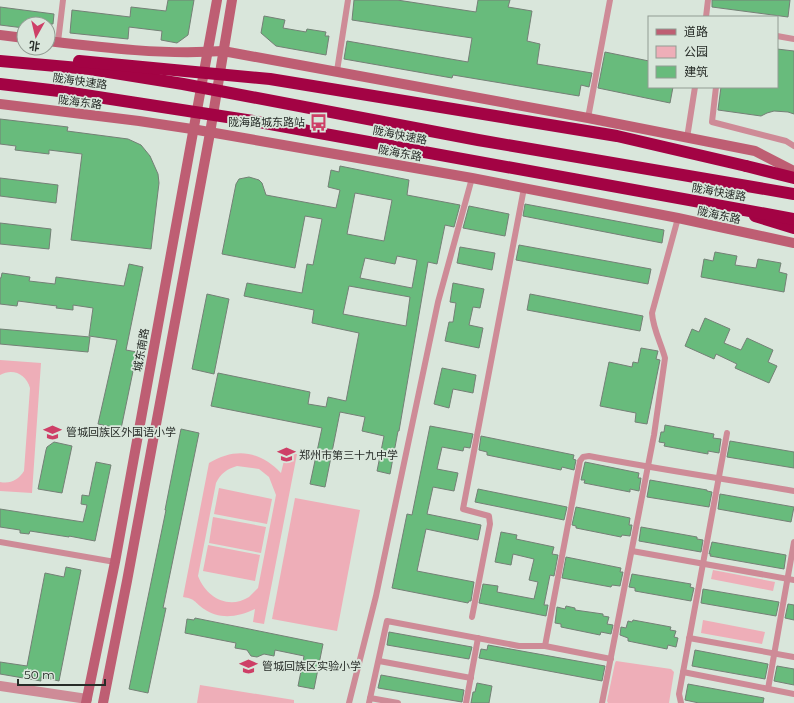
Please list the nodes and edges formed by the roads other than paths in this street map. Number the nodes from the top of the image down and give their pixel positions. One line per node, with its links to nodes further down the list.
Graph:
1 (63, 0): 8 (lane)
2 (216, 0): 15 (street, 城东南路)
3 (232, 0): 14 (street)
4 (348, 0): 17 (lane)
5 (610, 0): 22 (lane)
6 (708, 0): 7 (lane)
7 (706, 16)
8 (56, 29)
9 (0, 35): 11 (street)
10 (778, 36): 12 (lane)
11 (16, 37)
12 (794, 38)
13 (56, 42): 15 (street)
14 (223, 50): 15 (street); 17 (street); 24 (street)
15 (207, 52): 23 (street, 城东南路)
16 (0, 60): 29 (highway, bridge); 31 (highway, 陇海快速路, bridge)
17 (337, 71): 22 (street)
18 (4, 85): 32 (highway, 陇海快速路, bridge)
19 (695, 88): 25 (lane)
20 (716, 88): 26 (lane)
21 (0, 104): 23 (street, 陇海东路)
22 (588, 118): 25 (street)
23 (192, 129): 24 (street, 陇海东路); 44 (street, 城东南路)
24 (210, 133): 28 (street, 陇海东路); 62 (street)
25 (687, 138): 27 (street)
26 (794, 146)
27 (794, 171)
28 (472, 178): 30 (street, 陇海东路); 63 (lane)
29 (794, 178)
30 (524, 188): 33 (street, 陇海东路); 47 (lane)
31 (794, 194)
32 (725, 206): 34 (highway, 陇海快速路, bridge); 35 (highway, bridge)
33 (678, 218): 36 (street, 陇海东路); 38 (lane)
34 (794, 219)
35 (794, 228)
36 (794, 243)
37 (727, 433): 39 (lane)
38 (648, 467): 39 (lane); 43 (lane); 50 (lane)
39 (719, 478): 40 (lane); 45 (lane)
40 (794, 491)
41 (0, 542): 44 (lane)
42 (794, 542): 46 (lane)
43 (632, 551): 45 (lane); 53 (lane)
44 (115, 562): 61 (street, 城东南路)
45 (703, 564): 46 (lane); 49 (lane)
46 (791, 580): 51 (lane)
47 (472, 617)
48 (478, 638): 50 (lane); 54 (lane); 56 (lane)
49 (690, 638): 51 (lane); 55 (lane)
50 (545, 646): 53 (lane)
51 (774, 654): 52 (lane); 58 (lane)
52 (794, 657)
53 (611, 659): 66 (lane)
54 (378, 661): 56 (lane); 60 (lane)
55 (683, 672): 58 (lane); 67 (lane)
56 (471, 678): 65 (lane)
57 (0, 686): 61 (street)
58 (768, 688): 59 (lane)
59 (794, 694)
60 (370, 700): 64 (lane)
61 (86, 701)
62 (103, 703)
63 (349, 703)
64 (398, 703)
65 (466, 703)
66 (602, 703)
67 (681, 703)

